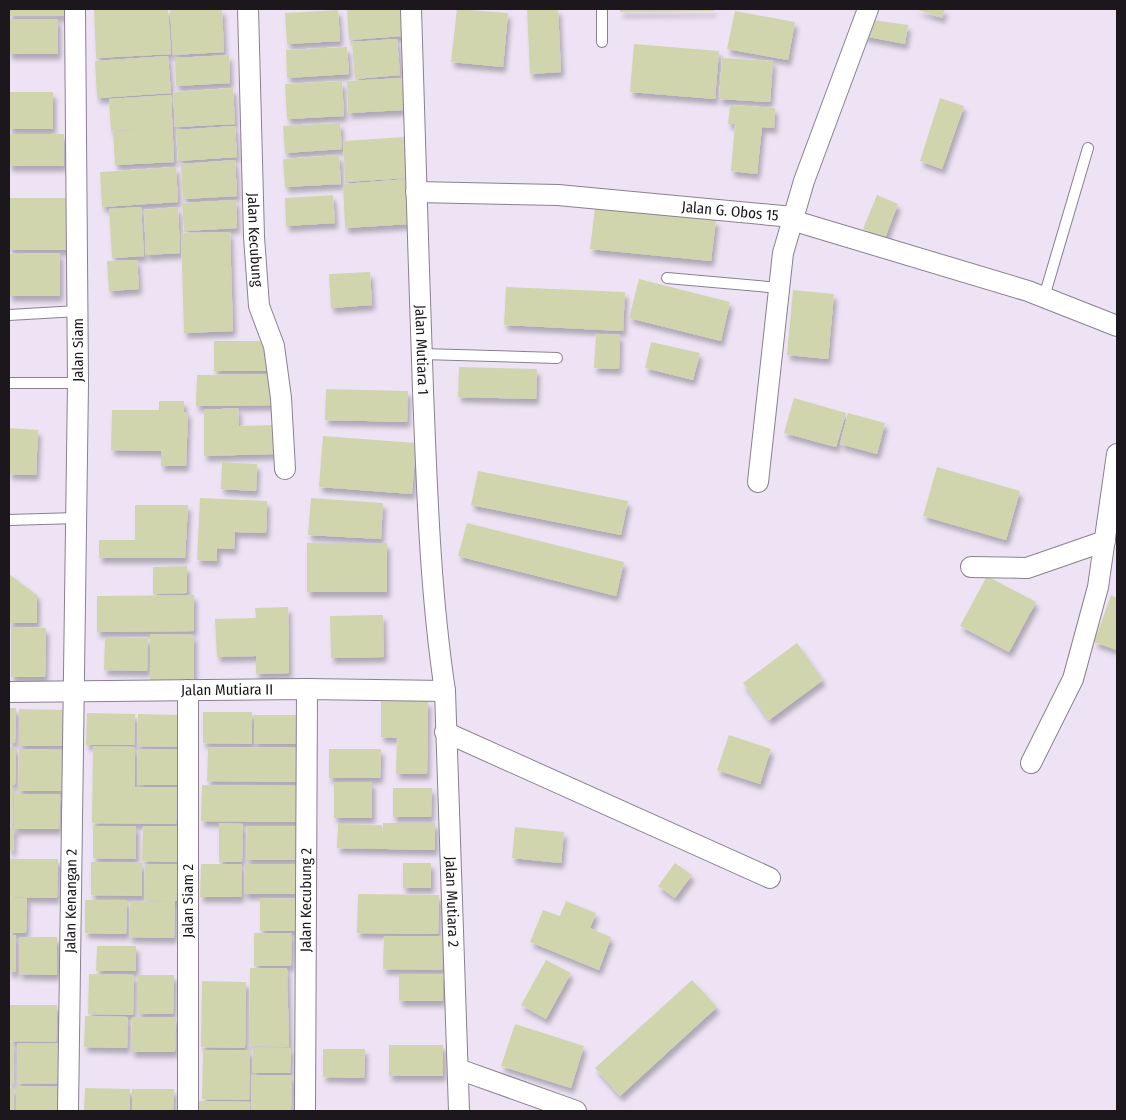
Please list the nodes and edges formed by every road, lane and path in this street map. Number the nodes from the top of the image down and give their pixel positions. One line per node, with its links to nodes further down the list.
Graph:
1 (75, 9): 13 (street, Jalan Siam)
2 (248, 9): 21 (street, Jalan Kecubung)
3 (412, 9): 8 (street, Jalan Mutiara 1)
4 (602, 9): 6 (lane)
5 (868, 9): 9 (street)
6 (602, 42)
7 (1088, 148): 12 (lane)
8 (416, 192): 9 (street, Jalan G. Obos 15); 16 (street, Jalan Mutiara 1)
9 (793, 217): 11 (street); 12 (street, Jalan G. Obos 15)
10 (667, 278): 11 (lane)
11 (780, 288): 22 (street)
12 (1044, 297): 15 (street, Jalan G. Obos 15)
13 (78, 311): 14 (lane); 19 (street, Jalan Siam)
14 (9, 315)
15 (1117, 326)
16 (422, 354): 17 (lane); 30 (street, Jalan Mutiara 1)
17 (557, 358)
18 (9, 383): 19 (lane)
19 (78, 383): 23 (street, Jalan Siam)
20 (1117, 454): 25 (street)
21 (285, 469)
22 (758, 482)
23 (77, 518): 24 (lane); 29 (street, Jalan Siam)
24 (9, 520)
25 (1105, 542): 26 (street); 33 (street)
26 (971, 567)
27 (307, 689): 28 (street, Jalan Mutiara II); 30 (street, Jalan Mutiara II); 38 (street, Jalan Kecubung 2)
28 (188, 690): 29 (street, Jalan Mutiara II); 37 (street, Jalan Siam 2)
29 (76, 691): 31 (street, Jalan Mutiara II); 36 (street, Jalan Kenangan 2)
30 (445, 691): 32 (street, Jalan Mutiara 2)
31 (9, 692)
32 (445, 732): 34 (street); 35 (street, Jalan Mutiara 2)
33 (1031, 763)
34 (770, 878)
35 (458, 1069): 39 (street, Jalan Mutiara 2); 40 (street)
36 (68, 1111)
37 (188, 1111)
38 (305, 1111)
39 (460, 1111)
40 (576, 1111)

